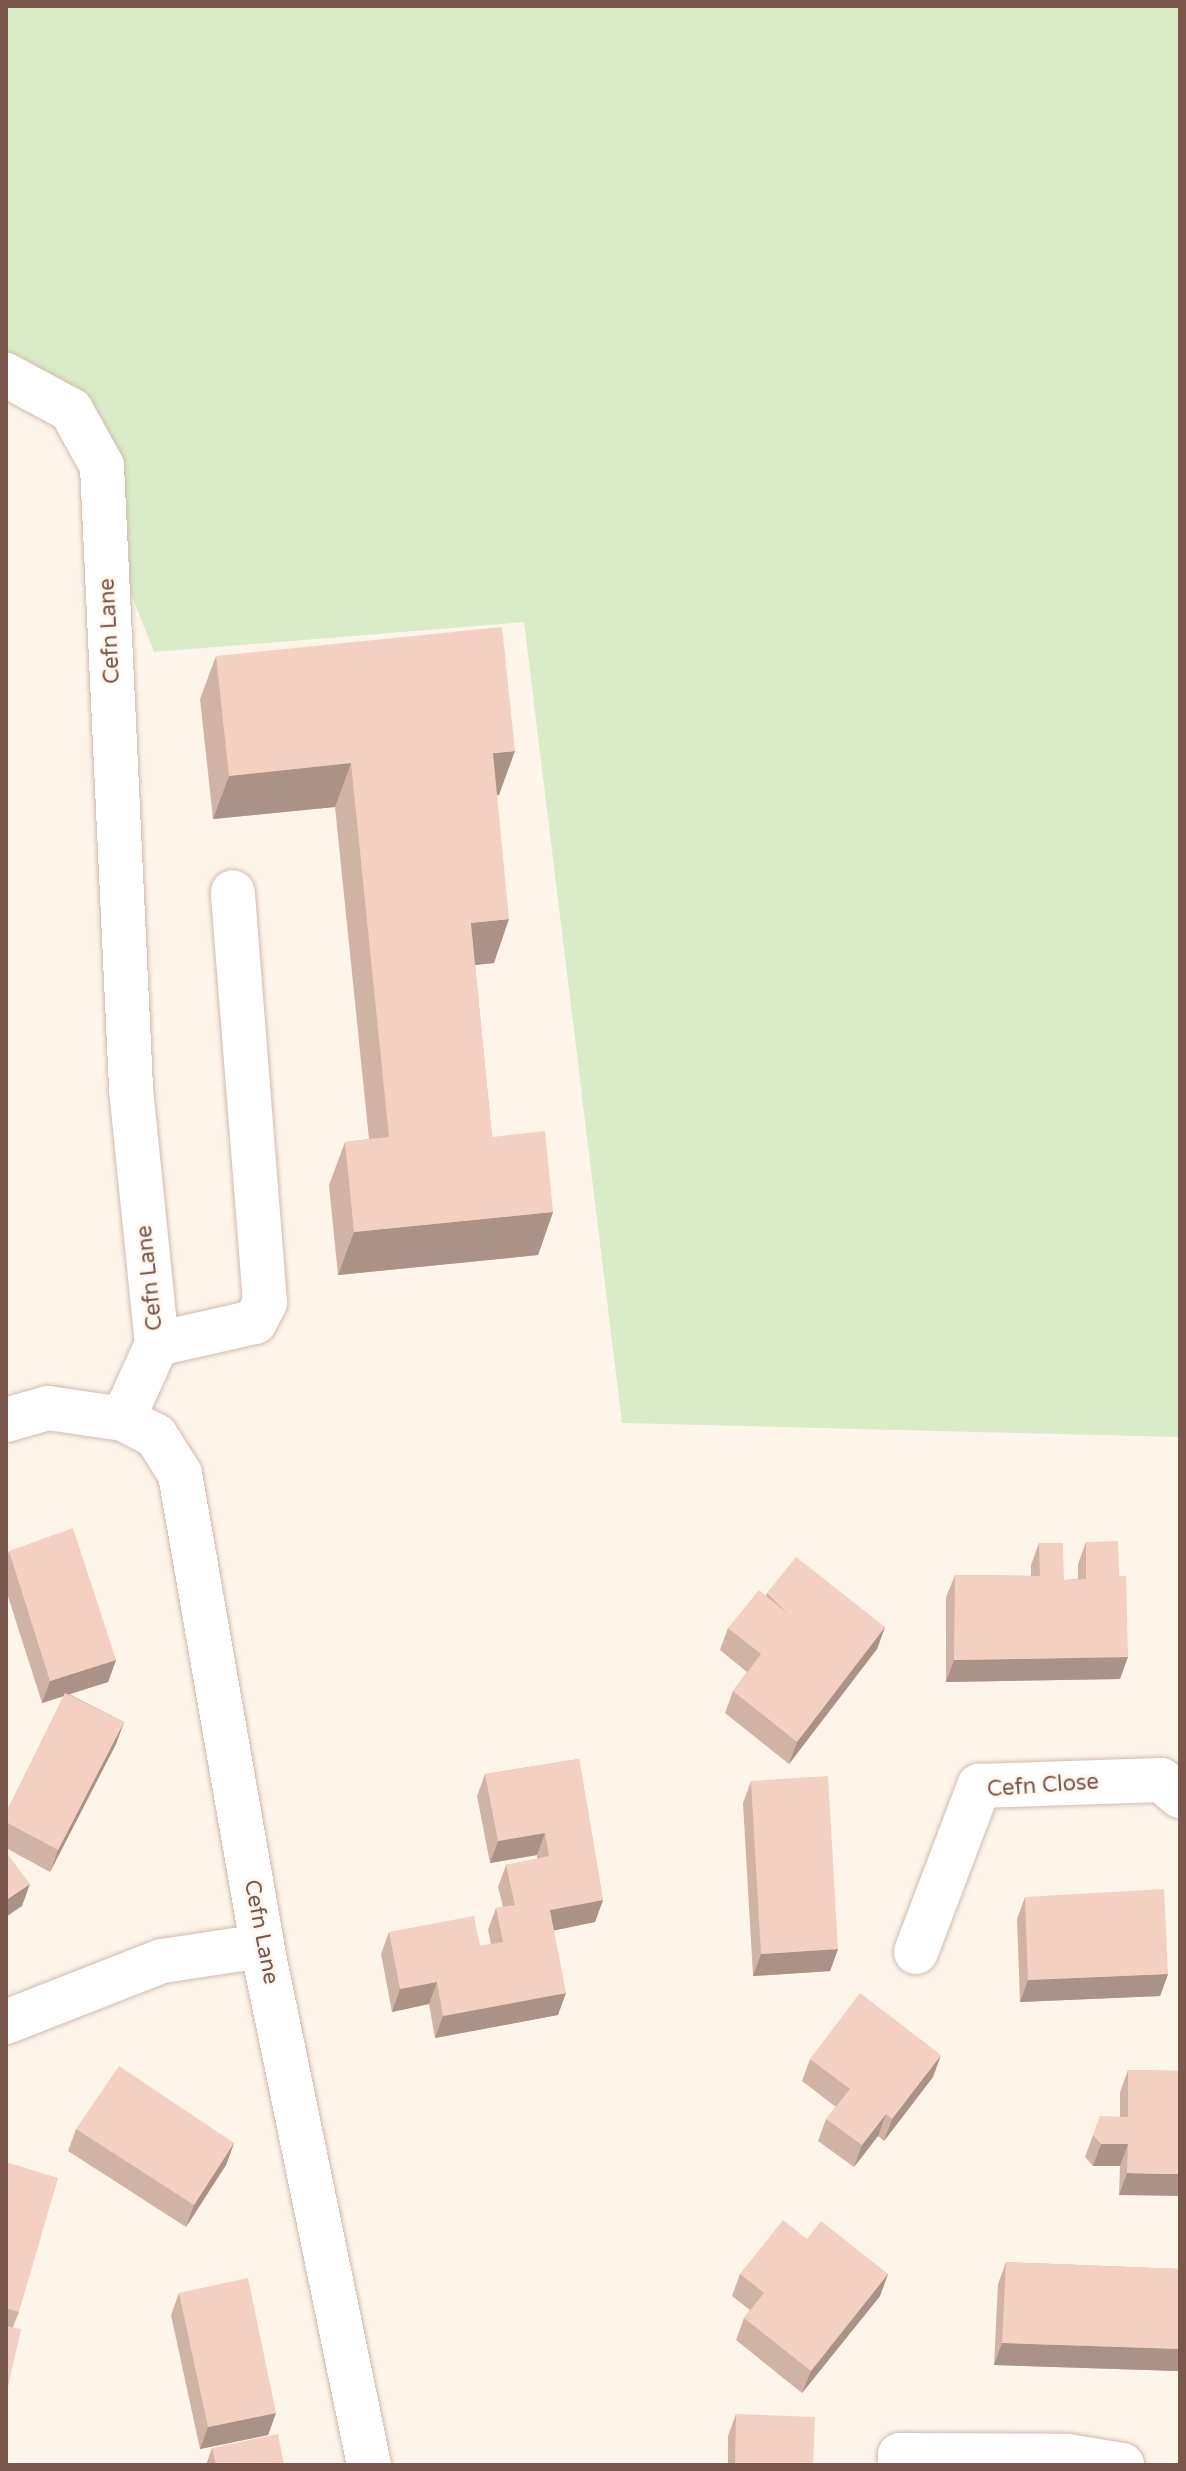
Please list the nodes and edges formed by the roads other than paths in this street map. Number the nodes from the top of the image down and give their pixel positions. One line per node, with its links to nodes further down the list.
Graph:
1 (6, 375): 3 (street, Cefn Lane)
2 (233, 892): 3 (street)
3 (157, 1344): 4 (street, Cefn Lane)
4 (123, 1419): 5 (street); 7 (street, Cefn Lane)
5 (6, 1420)
6 (1180, 1796): 8 (street, Cefn Close)
7 (262, 1946): 9 (street); 10 (street, Cefn Lane)
8 (916, 1952)
9 (6, 2022)
10 (369, 2465)
11 (900, 2465): 12 (street)
12 (1122, 2465)

